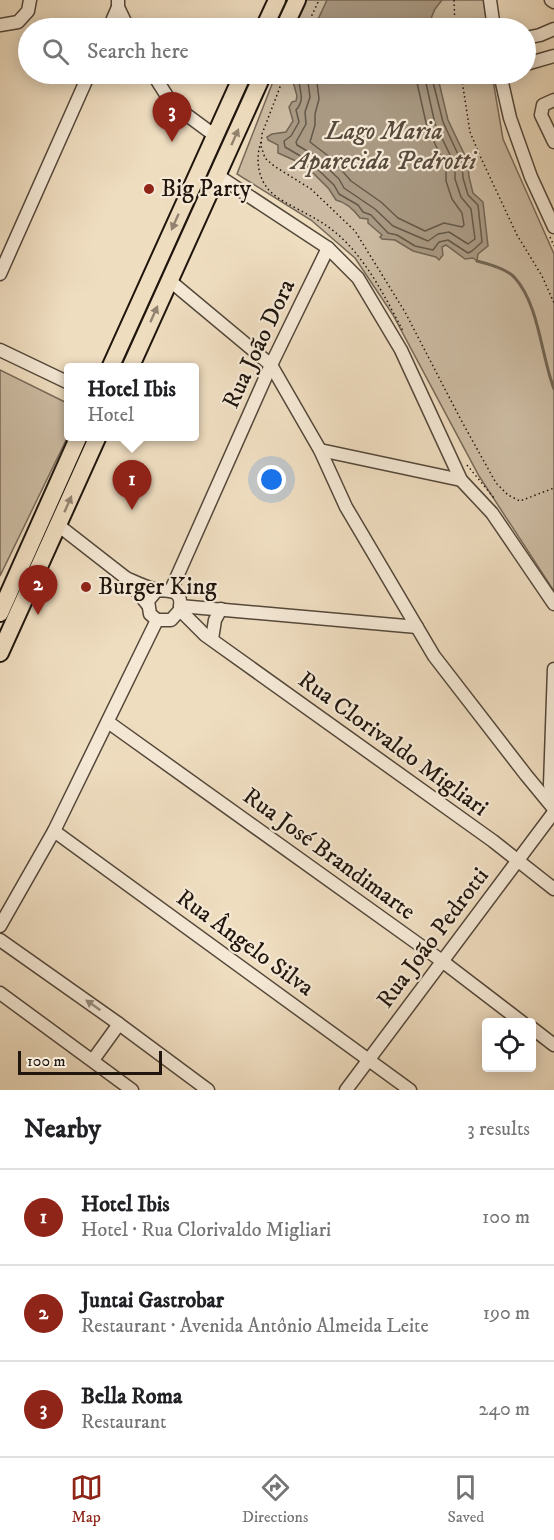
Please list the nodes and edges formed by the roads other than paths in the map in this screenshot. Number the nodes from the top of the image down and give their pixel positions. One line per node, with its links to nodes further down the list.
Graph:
1 (30, 0): 6 (street)
2 (277, 0): 8 (main road)
3 (297, 0): 9 (main road)
4 (490, 0): 10 (street)
5 (118, 4): 7 (street)
6 (22, 18)
7 (124, 18)
8 (269, 18)
9 (289, 18)
10 (493, 18)
11 (18, 22): 12 (street)
12 (0, 25)
13 (554, 29): 14 (street)
14 (536, 36)
15 (554, 56): 16 (street)
16 (536, 61)
17 (85, 84): 28 (street)
18 (159, 84): 23 (street)
19 (238, 84): 23 (main road)
20 (258, 84): 25 (main road, one-way to 20)
21 (502, 84): 26 (street)
22 (554, 100): 24 (street)
23 (214, 135): 31 (main road, one-way to 31)
24 (554, 142)
25 (217, 175): 27 (street); 29 (main road)
26 (554, 226)
27 (328, 248): 33 (street, Rua João Dora); 38 (street)
28 (0, 274)
29 (169, 280): 32 (main road, one-way to 29); 33 (street)
30 (0, 350): 34 (street)
31 (112, 363)
32 (132, 363)
33 (271, 364): 37 (street); 42 (street, Rua João Dora)
34 (64, 381)
35 (77, 441): 47 (main road)
36 (96, 441): 39 (main road, one-way to 36)
37 (320, 450): 38 (street); 50 (street)
38 (461, 480): 43 (street)
39 (58, 525): 40 (street); 52 (main road)
40 (126, 578): 41 (street); 44 (street)
41 (157, 590): 42 (street); 44 (street)
42 (171, 591): 45 (street)
43 (554, 604)
44 (148, 605): 48 (street)
45 (180, 608): 46 (street); 49 (street); 51 (street, Rua Clorivaldo Migliari)
46 (221, 609): 50 (street); 51 (street)
47 (0, 613)
48 (157, 620): 49 (street); 54 (street)
49 (171, 620): 51 (street, Rua Clorivaldo Migliari)
50 (417, 627): 55 (street)
51 (208, 637): 57 (street, Rua Clorivaldo Migliari)
52 (0, 652)
53 (554, 669): 55 (street)
54 (108, 722): 56 (street); 61 (street, Rua José Brandimarte)
55 (554, 808): 57 (street, Rua João Pedrotti)
56 (54, 831): 59 (street); 68 (street, Rua Ângelo Silva)
57 (517, 861): 58 (street, Rua Clorivaldo Migliari); 61 (street, Rua João Pedrotti)
58 (554, 889)
59 (0, 926)
60 (0, 939): 64 (street, one-way to 60)
61 (442, 961): 63 (street, Rua José Brandimarte); 68 (street, Rua João Pedrotti)
62 (0, 993): 67 (street)
63 (517, 1018)
64 (119, 1024): 67 (street); 70 (street)
65 (536, 1032): 66 (street)
66 (554, 1045)
67 (93, 1060): 69 (street)
68 (369, 1060): 71 (street, Rua João Pedrotti); 72 (street, Rua Ângelo Silva)
69 (132, 1090)
70 (208, 1090)
71 (346, 1090)
72 (411, 1090)

